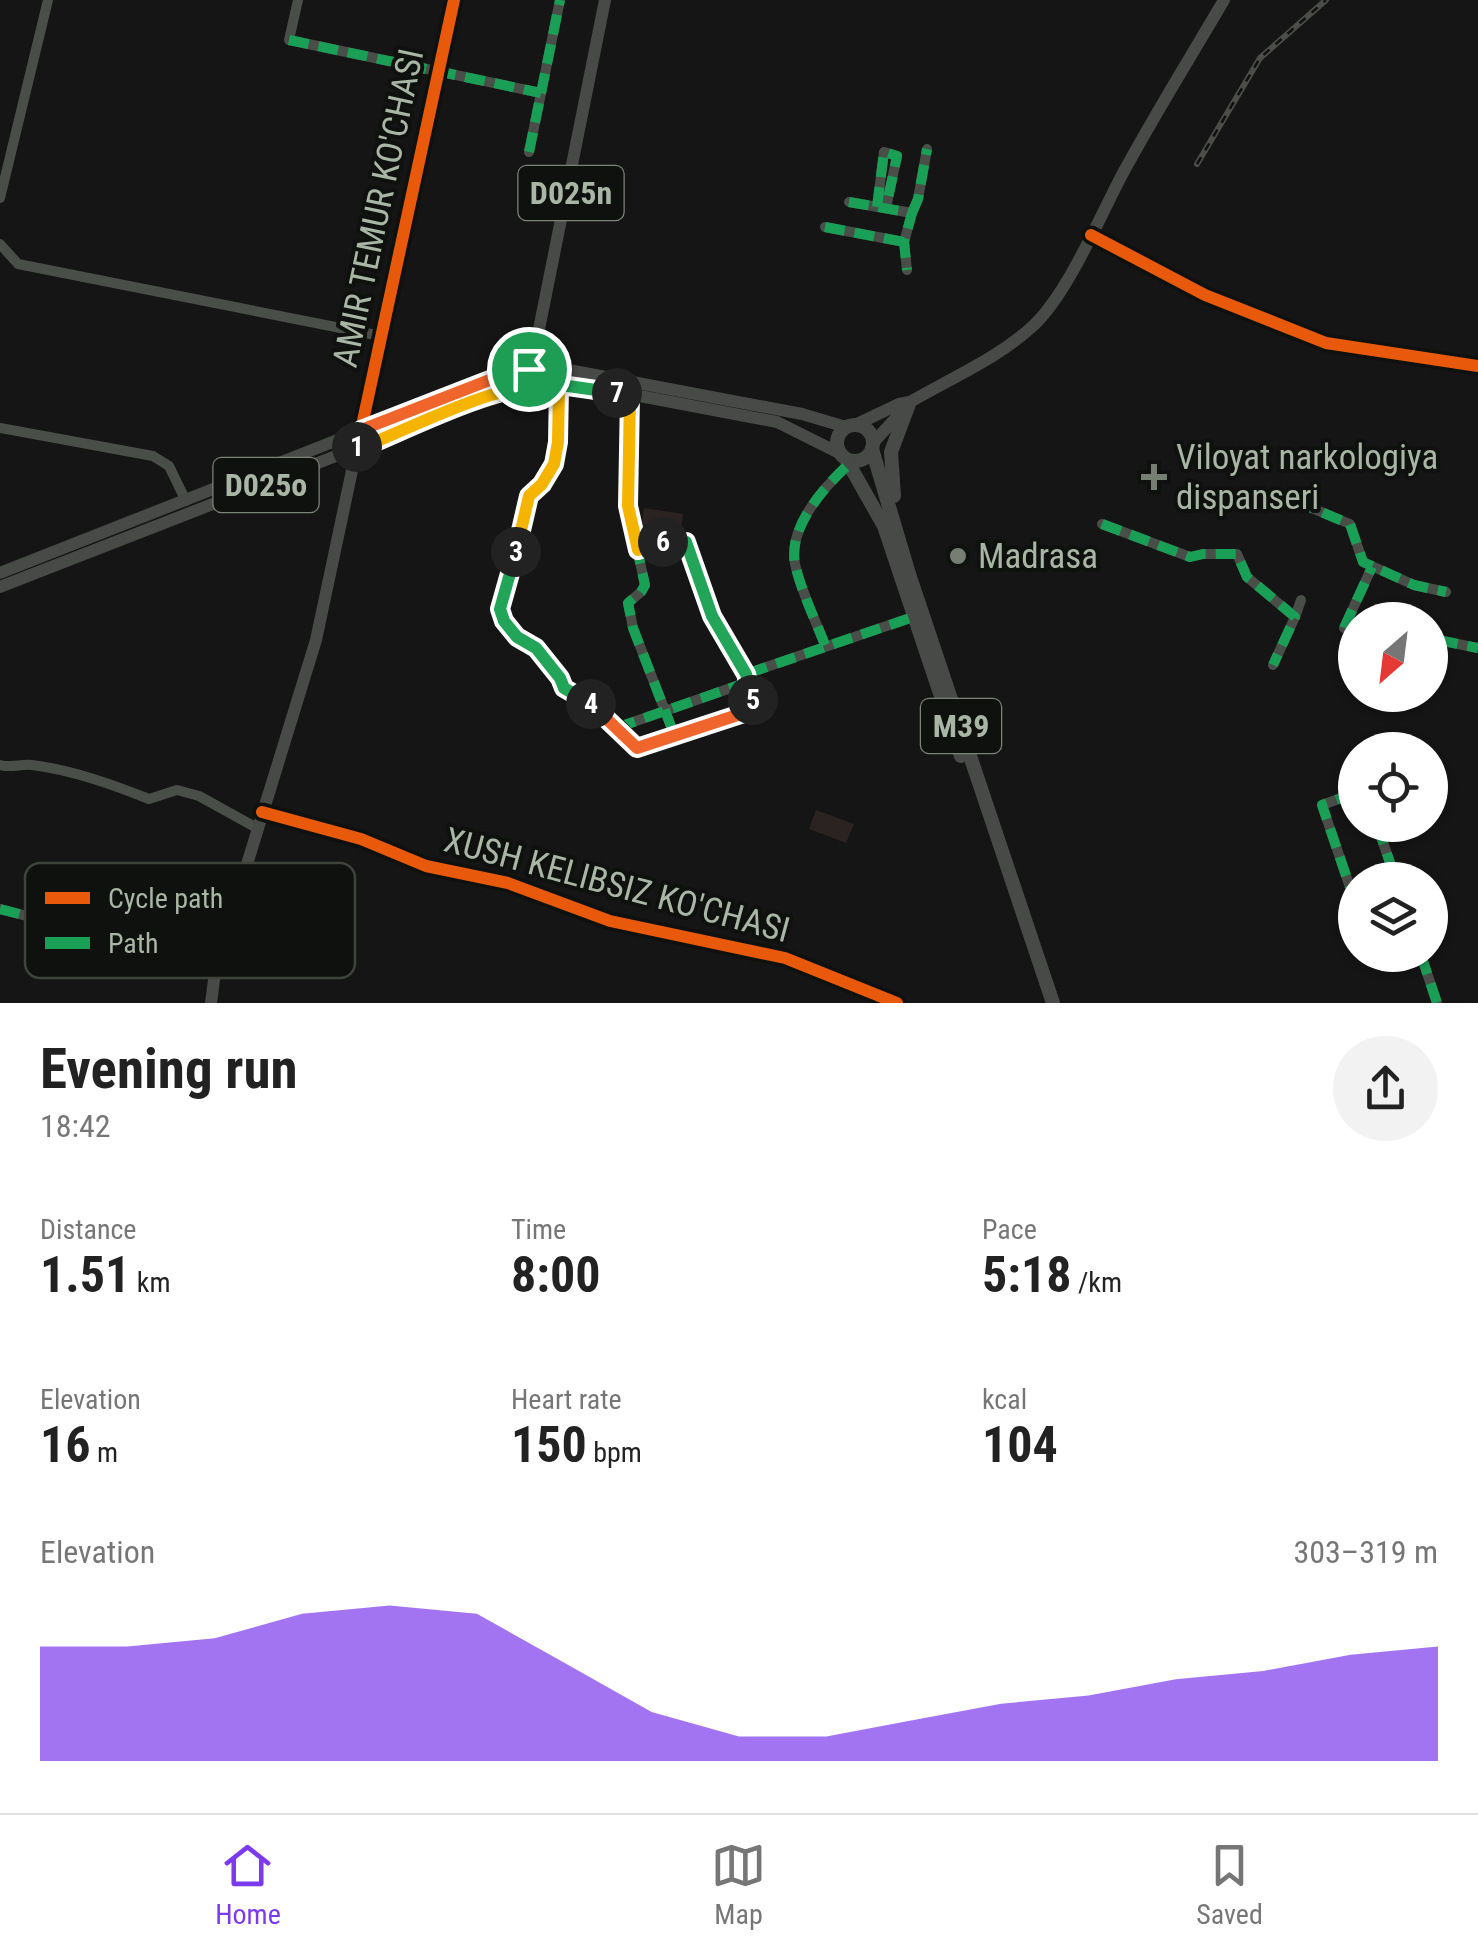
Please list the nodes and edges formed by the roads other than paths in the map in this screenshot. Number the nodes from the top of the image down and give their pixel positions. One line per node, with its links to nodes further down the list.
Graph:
1 (48, 0): 9 (street)
2 (298, 0): 7 (street)
3 (454, 0): 7 (street, AMIR TEMUR KO'CHASI)
4 (560, 0): 8 (street)
5 (608, 0): 22 (main road, D025n)
6 (1224, 0): 16 (main road)
7 (439, 72): 8 (street); 20 (street, AMIR TEMUR KO'CHASI)
8 (540, 93): 11 (street)
9 (6, 147): 12 (street)
10 (927, 149): 14 (street)
11 (529, 152)
12 (0, 198)
13 (848, 202): 14 (street)
14 (912, 213): 17 (street)
15 (825, 227): 17 (street)
16 (1091, 236): 21 (street); 26 (main road)
17 (904, 242): 19 (street)
18 (0, 244): 20 (street)
19 (906, 270)
20 (381, 336): 29 (street, AMIR TEMUR KO'CHASI)
21 (1478, 366)
22 (534, 368): 23 (main road, D025n); 27 (main road); 29 (main road, D025o)
23 (537, 386): 24 (main road); 31 (main road, D025o)
24 (559, 386): 25 (main road); 52 (street)
25 (630, 395): 32 (main road); 37 (street)
26 (909, 403): 27 (main road); 30 (main road); 36 (highway)
27 (851, 426): 30 (highway); 32 (highway)
28 (0, 428): 33 (street)
29 (361, 430): 31 (main road, AMIR TEMUR KO'CHASI); 33 (main road, D025o)
30 (873, 446): 32 (highway); 36 (highway, M39)
31 (356, 450): 40 (main road, D025o); 56 (main road, AMIR TEMUR KO'CHASI)
32 (844, 459): 44 (highway, M39); 47 (street)
33 (186, 501): 39 (main road, D025o)
34 (1295, 501): 38 (street)
35 (1102, 524): 45 (street)
36 (897, 526): 67 (highway, M39)
37 (638, 550): 50 (street); 51 (street)
38 (1372, 566): 41 (street); 43 (street)
39 (0, 573)
40 (0, 587)
41 (1446, 592)
42 (1301, 600): 45 (street)
43 (1356, 602)
44 (913, 617): 47 (street); 66 (highway, M39)
45 (1295, 617): 49 (street)
46 (1448, 642): 48 (street)
47 (824, 646): 50 (street)
48 (1478, 648)
49 (1274, 665)
50 (747, 678): 51 (street); 53 (street)
51 (665, 710): 52 (street); 53 (street)
52 (616, 728): 53 (street)
53 (674, 734)
54 (0, 765): 57 (street)
55 (1338, 799): 58 (street)
56 (262, 812): 57 (main road, AMIR TEMUR KO'CHASI); 65 (street, XUSH KELIBSIZ KO'CHASI)
57 (257, 828): 59 (main road, AMIR TEMUR KO'CHASI)
58 (1341, 862)
59 (246, 863)
60 (0, 909): 61 (street)
61 (25, 915)
62 (1427, 972): 68 (street)
63 (214, 978): 64 (main road, AMIR TEMUR KO'CHASI)
64 (211, 1003)
65 (897, 1003)
66 (1044, 1003)
67 (1054, 1003)
68 (1438, 1003)

